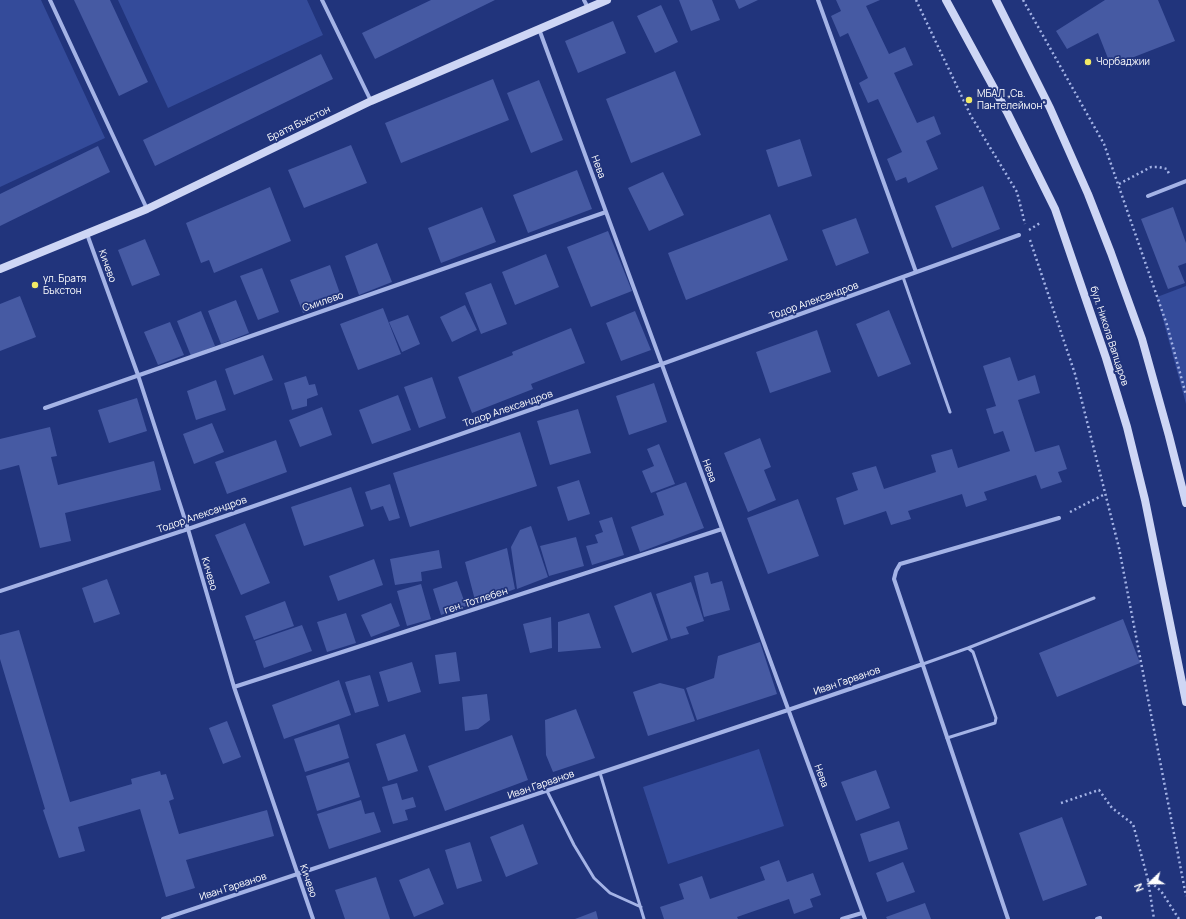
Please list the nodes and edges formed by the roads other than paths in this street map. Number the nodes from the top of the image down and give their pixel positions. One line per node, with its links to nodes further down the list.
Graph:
1 (50, 0): 13 (street)
2 (322, 0): 10 (street)
3 (584, 0): 8 (street)
4 (608, 0): 8 (street, Братя Бъкстон)
5 (818, 0): 18 (street)
6 (946, 0): 33 (street, бул. Никола Вапцаров)
7 (996, 0): 24 (street)
8 (588, 8): 9 (street, Братя Бъкстон)
9 (539, 29): 10 (street, Братя Бъкстон); 14 (street, Нева)
10 (371, 100): 13 (street, Братя Бъкстон)
11 (1186, 181): 12 (street)
12 (1148, 196)
13 (147, 208): 15 (street, Братя Бъкстон)
14 (606, 212): 20 (street, Нева); 21 (street, Смилево)
15 (87, 234): 17 (street, Братя Бъкстон); 21 (street, Кичево)
16 (1019, 235): 18 (street, Тодор Александров)
17 (0, 269)
18 (916, 272): 19 (street, Тодор Александров)
19 (903, 277): 20 (street, Тодор Александров); 23 (lane)
20 (662, 364): 26 (street, Тодор Александров); 27 (street, Нева)
21 (138, 375): 22 (street, Смилево); 26 (street, Кичево)
22 (45, 408)
23 (950, 412)
24 (1186, 503)
25 (1059, 518): 31 (street)
26 (188, 529): 28 (street, Тодор Александров); 32 (street, Кичево)
27 (722, 529): 32 (street, ген. Тотлебен); 34 (street, Нева)
28 (0, 591)
29 (1094, 598): 30 (lane)
30 (968, 648): 31 (lane); 35 (lane)
31 (923, 664): 34 (street, Иван Гарванов); 35 (street)
32 (234, 687): 38 (street, Кичево)
33 (1186, 702)
34 (788, 710): 36 (street, Иван Гарванов); 40 (street, Нева)
35 (947, 738): 46 (street)
36 (600, 773): 37 (street, Иван Гарванов); 39 (lane)
37 (548, 791): 38 (street, Иван Гарванов); 39 (lane)
38 (297, 875): 41 (street, Иван Гарванов); 42 (street, Кичево)
39 (641, 907): 43 (lane)
40 (862, 913): 44 (street); 45 (street, Нева)
41 (163, 919)
42 (313, 919)
43 (644, 919)
44 (842, 919)
45 (864, 919)
46 (1008, 919)

